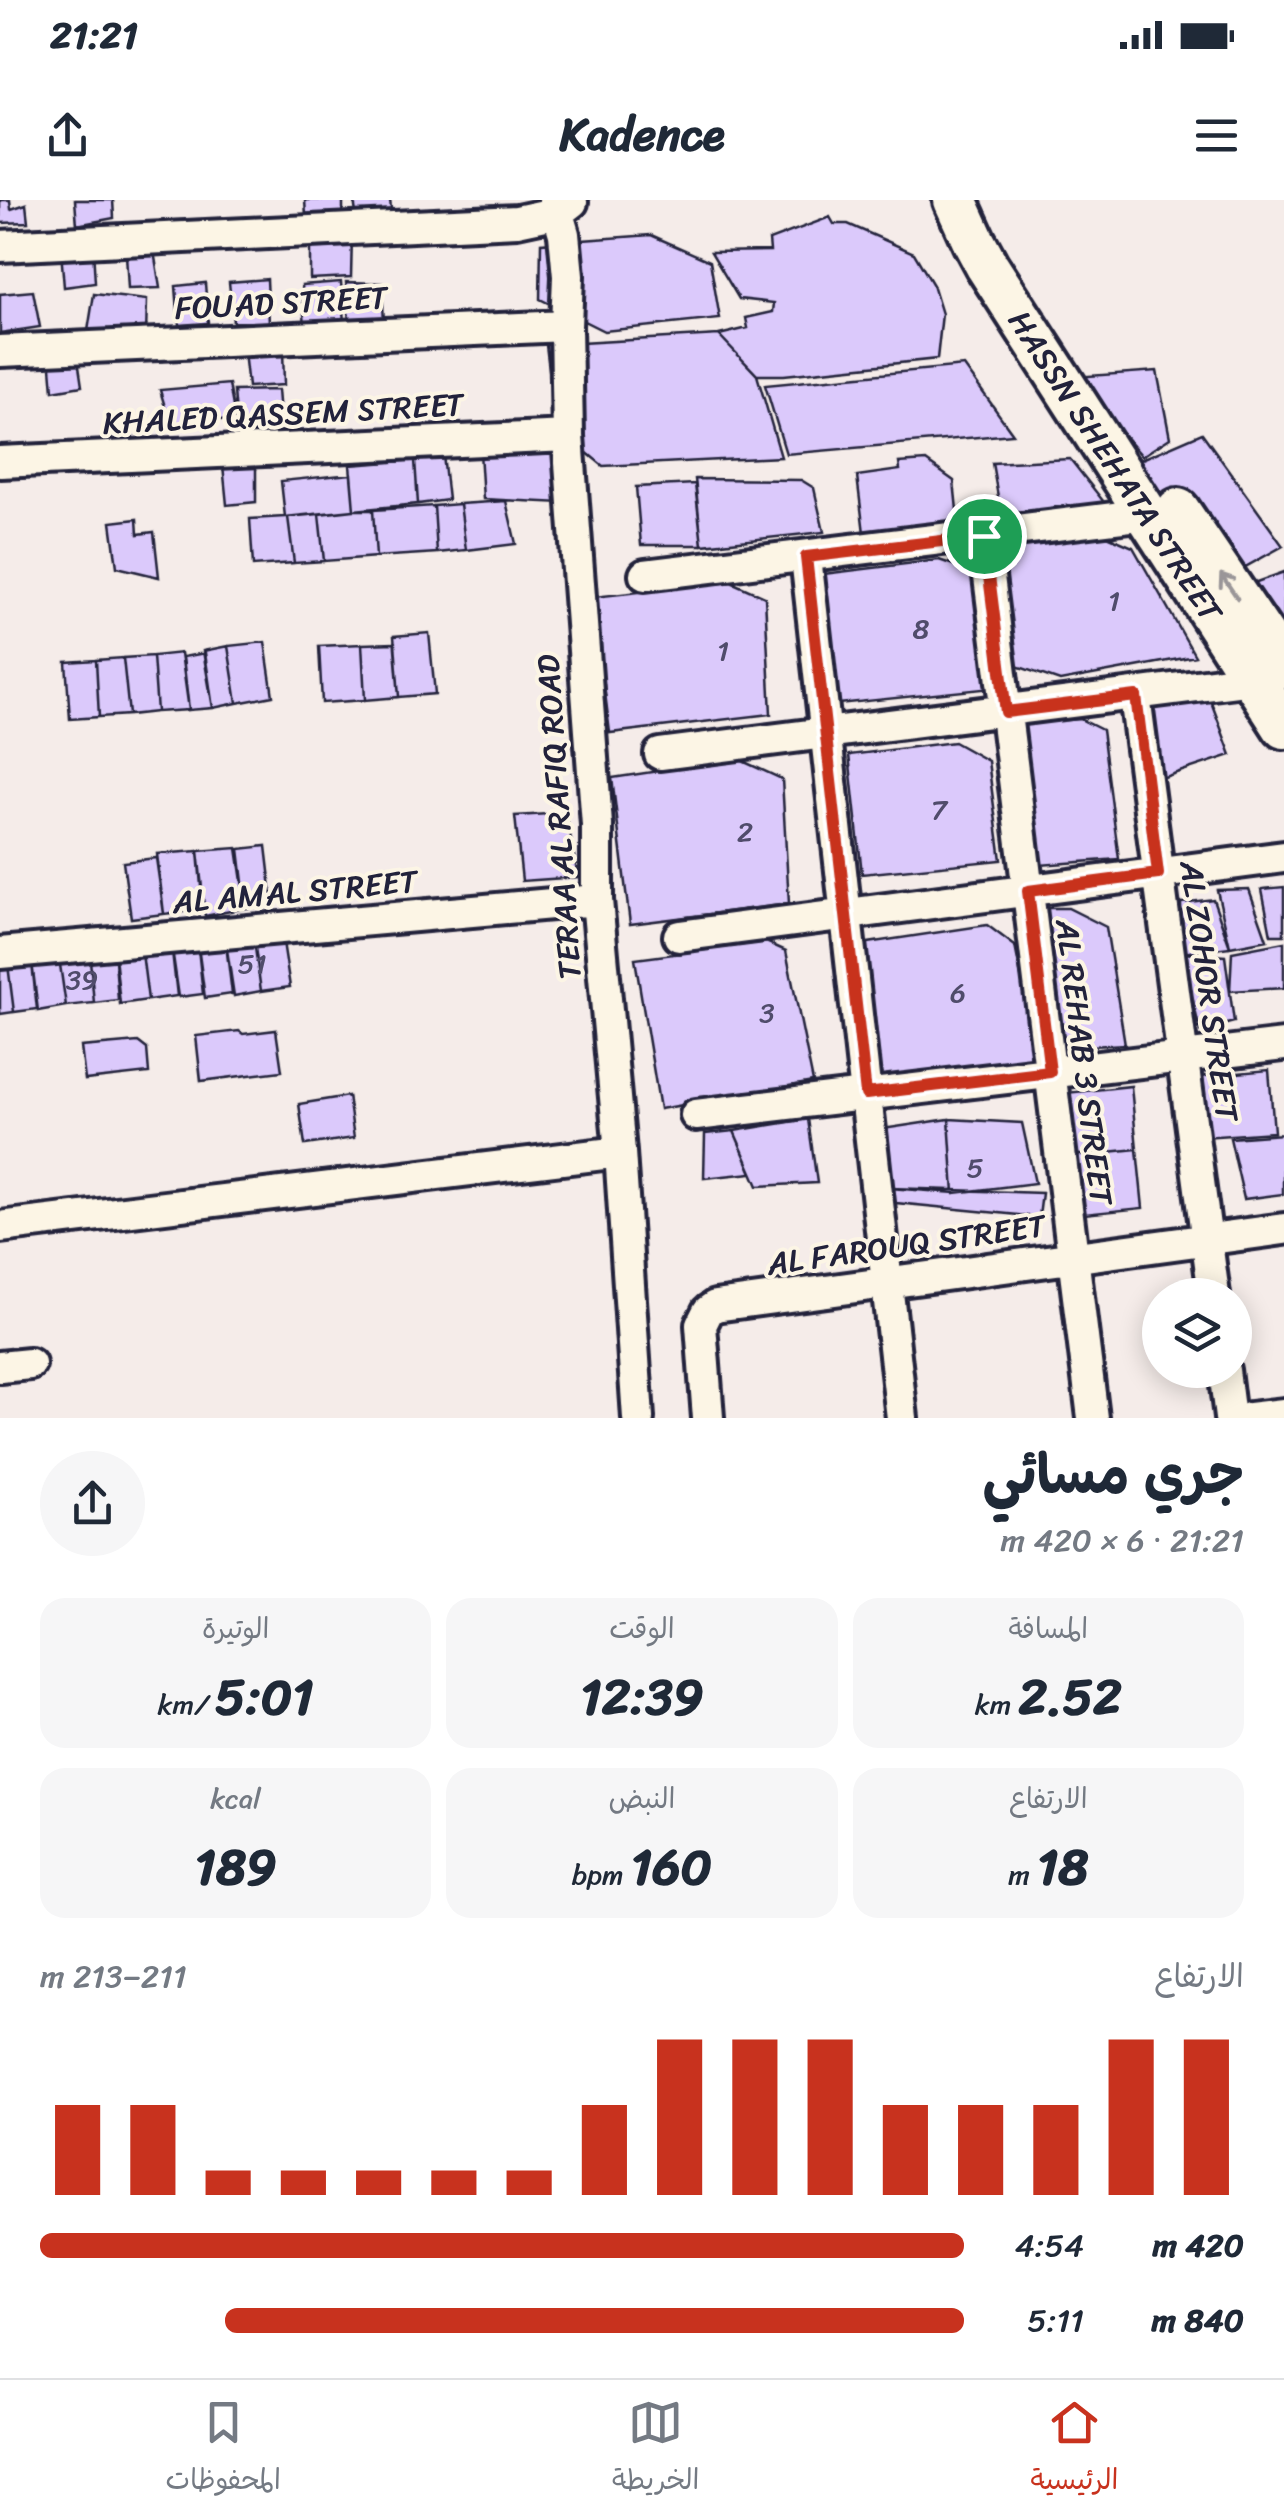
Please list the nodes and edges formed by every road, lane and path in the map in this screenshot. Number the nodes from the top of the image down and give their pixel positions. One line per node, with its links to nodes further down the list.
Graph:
1 (955, 200): 9 (main road, HASSN SHEHATA STREET)
2 (981, 200): 13 (main road, HASSN SHEHATA STREET, one-way to 2)
3 (562, 204): 4 (street); 5 (street, TERAA AL RAFIQ ROAD)
4 (0, 246)
5 (566, 326): 6 (street, FOUAD STREET); 7 (street, TERAA AL RAFIQ ROAD)
6 (0, 351)
7 (568, 436): 8 (street, KHALED QASSEM STREET); 22 (street, TERAA AL RAFIQ ROAD)
8 (0, 462)
9 (1147, 514): 10 (street); 13 (main road, HASSN SHEHATA STREET)
10 (984, 536): 11 (street); 15 (street, AL REHAB 3 STREET)
11 (806, 557): 12 (street); 17 (street)
12 (645, 575)
13 (1268, 673): 14 (street); 16 (main road, HASSN SHEHATA STREET)
14 (1136, 696): 15 (street); 20 (street, AL ZOHOR STREET)
15 (1006, 712): 17 (street); 21 (street, AL REHAB 3 STREET)
16 (1284, 726)
17 (825, 733): 18 (street); 23 (street)
18 (660, 754)
19 (1284, 857): 20 (street)
20 (1158, 874): 21 (street); 27 (street, AL ZOHOR STREET)
21 (1028, 891): 23 (street); 28 (street, AL REHAB 3 STREET)
22 (597, 900): 25 (street, AL AMAL STREET); 31 (street, TERAA AL RAFIQ ROAD)
23 (846, 914): 24 (street); 29 (street)
24 (679, 936)
25 (0, 953)
26 (1284, 1045): 27 (street)
27 (1183, 1057): 28 (street); 34 (street, AL ZOHOR STREET)
28 (1050, 1072): 29 (street); 35 (street, AL REHAB 3 STREET)
29 (866, 1094): 30 (street); 37 (street)
30 (696, 1114)
31 (620, 1152): 32 (street); 40 (street, TERAA AL RAFIQ ROAD)
32 (0, 1227)
33 (1284, 1229): 34 (street, AL FAROUQ STREET)
34 (1206, 1240): 35 (street, AL FAROUQ STREET); 36 (street, AL ZOHOR STREET)
35 (1073, 1258): 37 (street, AL FAROUQ STREET); 43 (street, AL REHAB 3 STREET)
36 (1212, 1278)
37 (887, 1283): 41 (street, AL FAROUQ STREET); 42 (street)
38 (1226, 1388): 44 (street)
39 (1284, 1414): 45 (street)
40 (629, 1417)
41 (708, 1418)
42 (902, 1418)
43 (1093, 1418)
44 (1230, 1418)
45 (1250, 1418)

